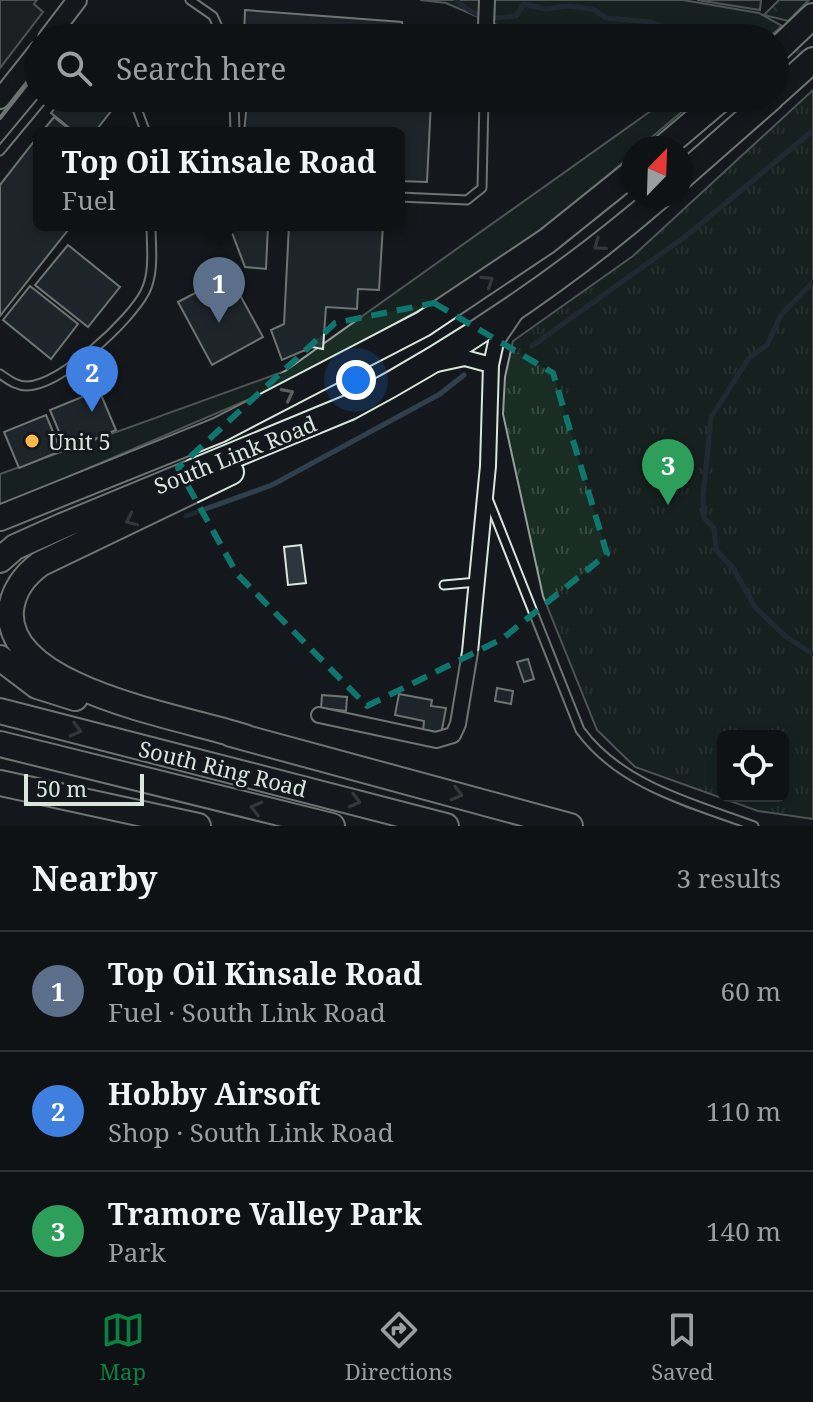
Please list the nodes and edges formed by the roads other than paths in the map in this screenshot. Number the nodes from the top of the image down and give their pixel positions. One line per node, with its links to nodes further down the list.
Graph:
1 (77, 0): 5 (street)
2 (190, 0): 6 (lane)
3 (487, 0): 7 (street)
4 (808, 22): 8 (highway)
5 (59, 24)
6 (217, 24)
7 (486, 24)
8 (789, 39)
9 (807, 65): 11 (highway)
10 (24, 69): 12 (street)
11 (789, 81)
12 (0, 99)
13 (32, 112): 18 (lane)
14 (484, 112): 21 (lane)
15 (705, 112): 17 (highway)
16 (755, 112): 19 (highway)
17 (677, 136)
18 (0, 151)
19 (693, 166)
20 (621, 182): 30 (highway, South Link Road, one-way to 20)
21 (405, 197)
22 (646, 208): 24 (highway, South Link Road, one-way to 24)
23 (151, 231): 27 (lane)
24 (525, 299): 25 (street); 26 (highway, South Link Road)
25 (491, 365): 26 (street); 29 (street)
26 (418, 368): 28 (highway, South Link Road)
27 (0, 374)
28 (350, 407): 31 (highway, South Link Road); 37 (highway, one-way to 37)
29 (485, 492): 32 (street); 44 (lane)
30 (0, 518)
31 (0, 560)
32 (477, 582): 33 (lane); 36 (street)
33 (444, 585)
34 (0, 658): 37 (highway)
35 (0, 711): 42 (highway, South Ring Road, one-way to 42)
36 (319, 715)
37 (247, 738): 43 (highway, one-way to 43)
38 (0, 744): 41 (highway, South Ring Road, one-way to 38)
39 (0, 783): 40 (highway)
40 (198, 826)
41 (332, 826)
42 (446, 826)
43 (570, 826)
44 (754, 826)

